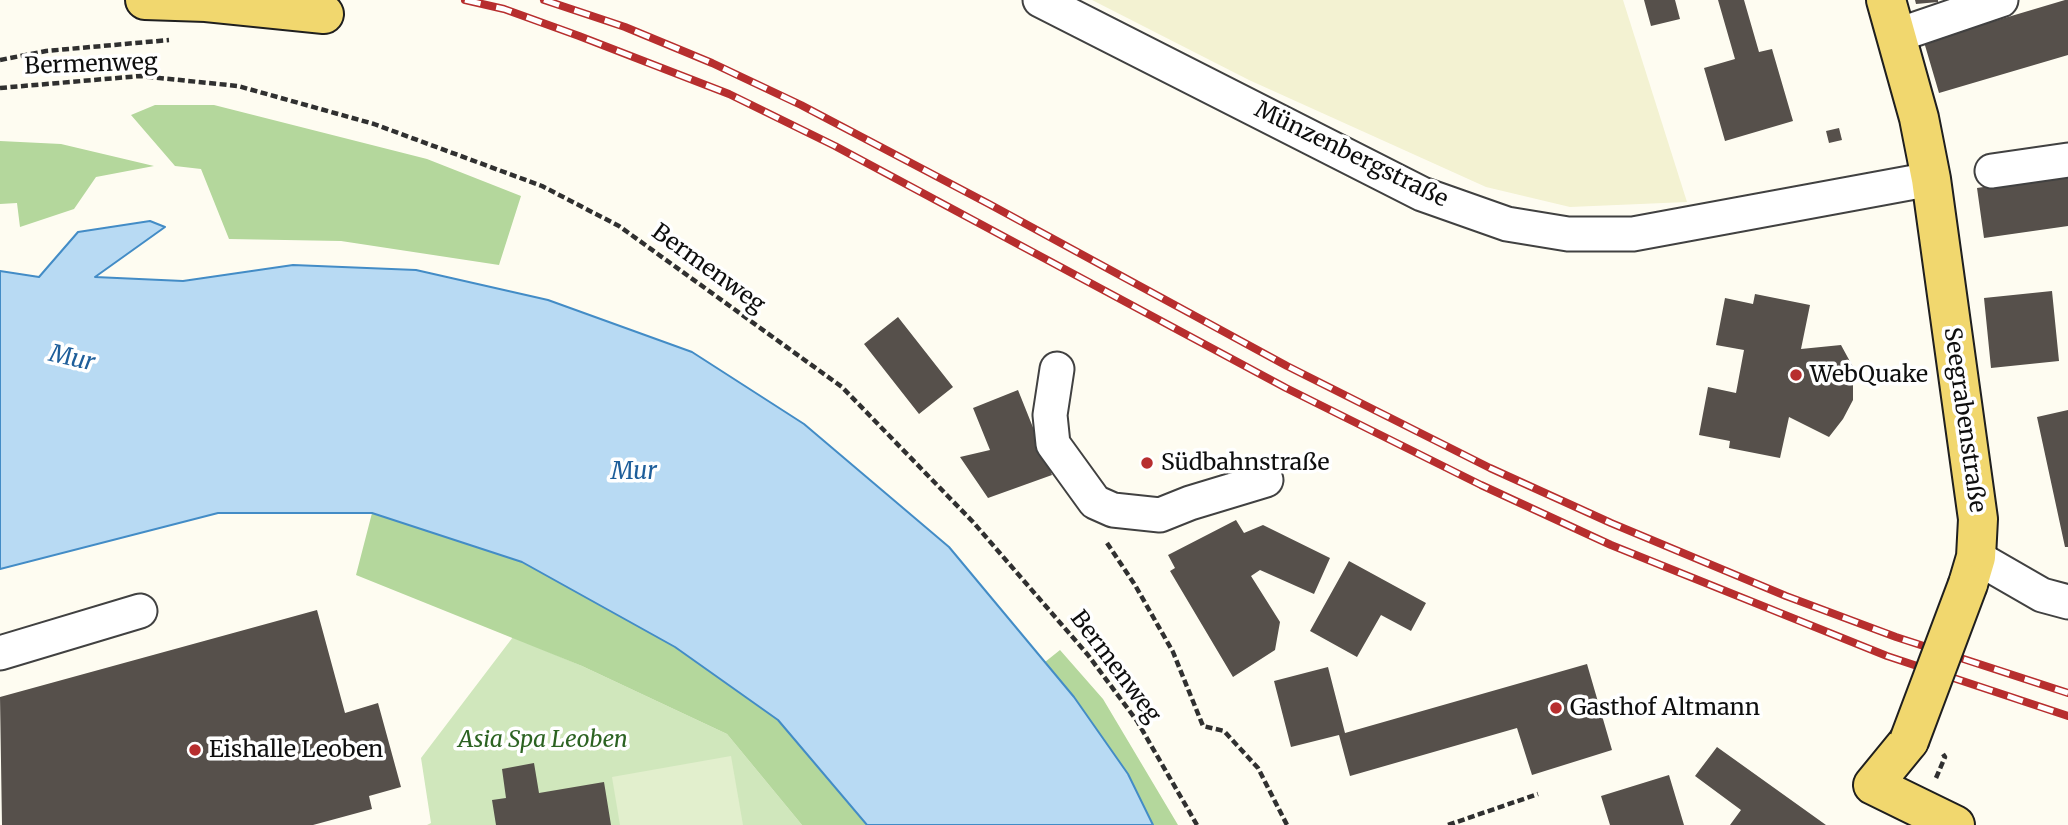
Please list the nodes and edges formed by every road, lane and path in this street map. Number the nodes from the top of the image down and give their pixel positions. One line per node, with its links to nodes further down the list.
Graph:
1 (145, 0): 4 (main road)
2 (1040, 0): 9 (street, Münzenbergstraße)
3 (2001, 0): 5 (street, Seegrabenstraße)
4 (324, 14)
5 (1890, 18): 9 (main road, Seegrabenstraße)
6 (0, 88): 18 (path, Bermenweg)
7 (2068, 160): 8 (street)
8 (1992, 171)
9 (1931, 179): 12 (main road, Seegrabenstraße)
10 (1057, 369): 11 (street)
11 (1266, 480)
12 (1972, 570): 14 (street); 21 (main road, Seegrabenstraße, bridge)
13 (1135, 585): 19 (path)
14 (2068, 602)
15 (139, 611): 16 (street)
16 (0, 653)
17 (1538, 794): 20 (path)
18 (1197, 825)
19 (1287, 825)
20 (1448, 825)
21 (1955, 825)

